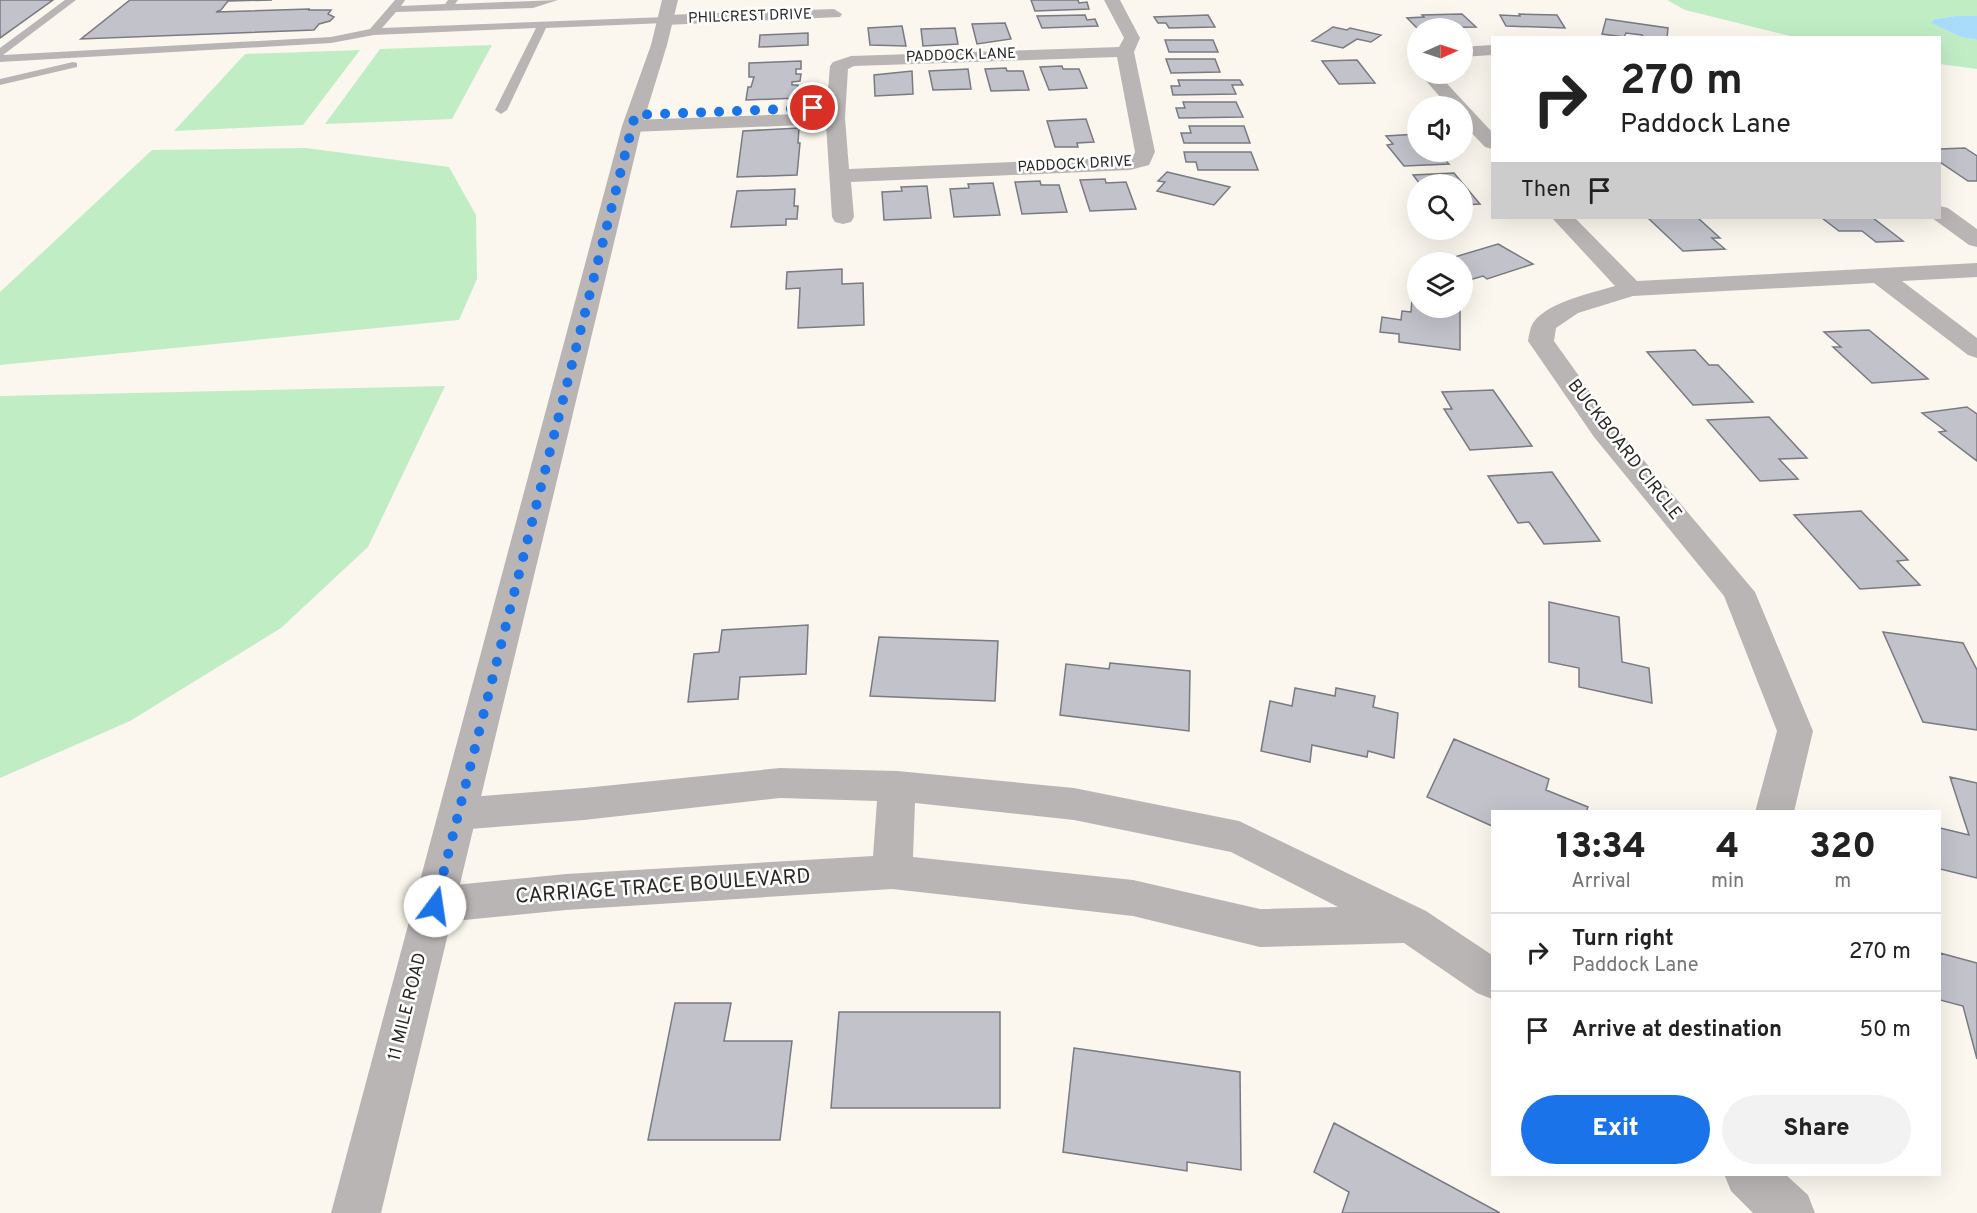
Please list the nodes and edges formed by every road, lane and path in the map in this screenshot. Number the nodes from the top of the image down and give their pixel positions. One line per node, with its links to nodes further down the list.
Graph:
1 (71, 0): 16 (lane)
2 (553, 0): 5 (lane)
3 (1112, 0): 15 (street, PADDOCK DRIVE)
4 (451, 3): 5 (lane); 6 (lane)
5 (507, 3): 10 (lane)
6 (396, 4): 11 (lane)
7 (668, 10): 8 (street, PHILCREST DRIVE); 9 (lane); 23 (street, 11 MILE ROAD)
8 (834, 14)
9 (542, 26): 10 (lane); 21 (lane)
10 (494, 27): 11 (lane)
11 (374, 32): 14 (lane)
12 (1491, 50): 13 (street)
13 (1473, 51)
14 (129, 52): 17 (lane); 18 (lane)
15 (1125, 52): 22 (street, PADDOCK LANE); 26 (street, PADDOCK DRIVE)
16 (0, 53)
17 (0, 59)
18 (0, 82)
19 (1439, 84): 20 (street)
20 (1449, 96)
21 (501, 110)
22 (835, 112): 23 (street); 26 (street, PADDOCK LANE)
23 (634, 121): 37 (street, 11 MILE ROAD)
24 (1473, 123): 25 (street)
25 (1491, 142)
26 (839, 176): 28 (street, PADDOCK LANE)
27 (1941, 214): 30 (street)
28 (843, 217)
29 (1564, 219): 33 (street)
30 (1977, 240)
31 (1977, 270): 32 (street, BUCKBOARD CIRCLE)
32 (1880, 276): 33 (street, BUCKBOARD CIRCLE); 34 (street)
33 (1631, 289): 36 (street, BUCKBOARD CIRCLE)
34 (1977, 350)
35 (897, 786): 37 (street); 38 (street); 40 (street)
36 (1775, 810)
37 (458, 814): 39 (street, 11 MILE ROAD)
38 (892, 872): 39 (street, CARRIAGE TRACE BOULEVARD); 40 (street, CARRIAGE TRACE BOULEVARD)
39 (435, 906): 43 (street, 11 MILE ROAD)
40 (1411, 924): 41 (street)
41 (1491, 978)
42 (1750, 1176): 44 (street)
43 (356, 1213)
44 (1790, 1213)

